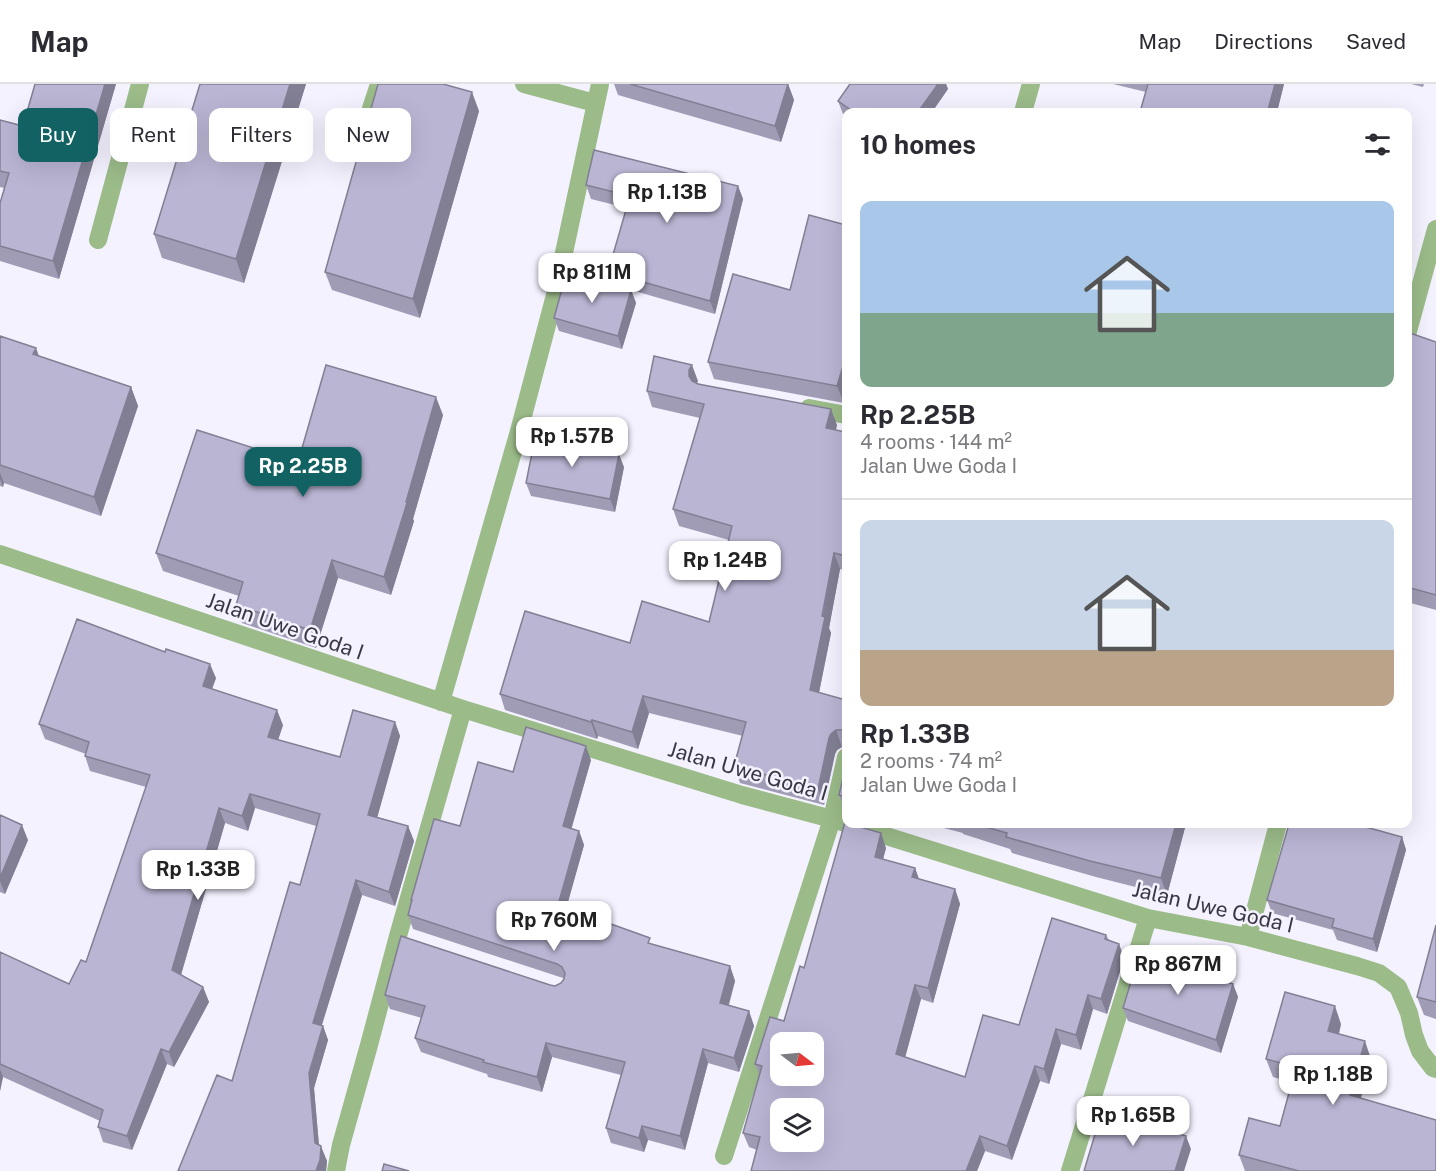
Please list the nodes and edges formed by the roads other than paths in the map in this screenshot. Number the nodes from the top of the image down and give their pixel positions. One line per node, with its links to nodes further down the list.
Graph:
1 (140, 84): 10 (street)
2 (379, 84): 7 (street)
3 (524, 84): 6 (street)
4 (600, 84): 6 (street)
5 (1031, 84): 8 (street)
6 (596, 103): 15 (street)
7 (371, 108)
8 (1024, 108)
9 (1436, 229): 11 (street)
10 (98, 240)
11 (1412, 317)
12 (788, 404): 13 (street)
13 (842, 414)
14 (0, 554): 15 (street, Jalan Uwe Goda I)
15 (441, 702): 16 (street, Jalan Uwe Goda I)
16 (463, 709): 18 (street, Jalan Uwe Goda I); 23 (street)
17 (842, 775): 18 (street)
18 (832, 819): 19 (street, Jalan Uwe Goda I); 27 (street)
19 (842, 822)
20 (861, 828): 22 (street, Jalan Uwe Goda I)
21 (1277, 828): 24 (street)
22 (1148, 918): 24 (street, Jalan Uwe Goda I); 29 (street)
23 (398, 936): 25 (street); 28 (street)
24 (1248, 937): 26 (street, Jalan Uwe Goda I)
25 (419, 943)
26 (1436, 1069)
27 (724, 1156)
28 (336, 1171)
29 (1070, 1171)

